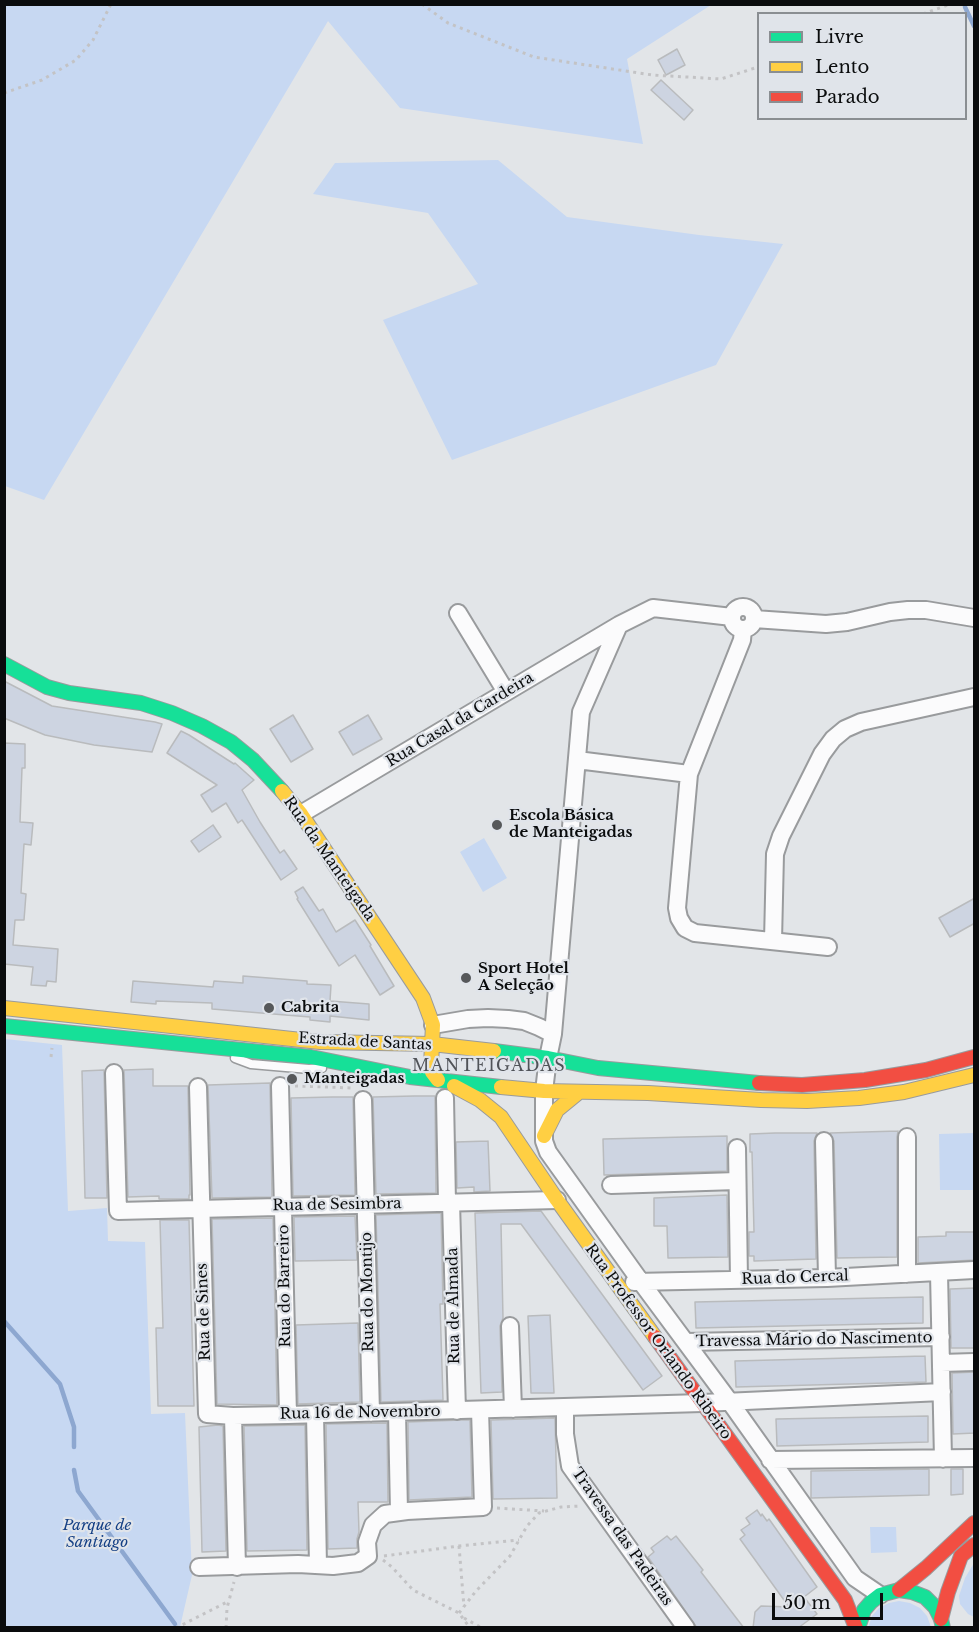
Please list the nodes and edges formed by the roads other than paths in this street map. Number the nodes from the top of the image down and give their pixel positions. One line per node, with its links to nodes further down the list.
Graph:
1 (458, 613): 6 (street)
2 (975, 618): 3 (street, Rua Casal da Cardeira)
3 (743, 622): 4 (street, Rua Casal da Cardeira); 9 (street)
4 (619, 625): 6 (street, Rua Casal da Cardeira); 8 (street, Rua Professor Orlando Ribeiro)
5 (4, 664): 10 (main road, Rua da Manteigada)
6 (506, 692): 10 (street, Rua Casal da Cardeira)
7 (975, 697): 11 (street)
8 (577, 760): 9 (street); 16 (street, Rua Professor Orlando Ribeiro)
9 (689, 774): 11 (street)
10 (301, 814): 14 (main road, Rua da Manteigada)
11 (773, 941): 12 (street)
12 (828, 947)
13 (4, 1008): 17 (main road, Estrada de Santas)
14 (433, 1025): 16 (street); 17 (main road, Rua da Manteigada)
15 (4, 1026): 22 (main road, Estrada de Santas)
16 (553, 1034): 19 (street, Rua Professor Orlando Ribeiro)
17 (432, 1044): 19 (main road, Estrada de Santas); 22 (main road, Rua da Manteigada)
18 (975, 1057): 19 (main road, Estrada de Santas)
19 (548, 1058): 25 (street, Rua Professor Orlando Ribeiro)
20 (114, 1073): 39 (street, Rua de Sesimbra)
21 (975, 1075): 26 (main road, Estrada de Santas)
22 (438, 1080): 25 (main road, Estrada de Santas); 35 (main road, Rua Professor Orlando Ribeiro)
23 (280, 1086): 38 (street, Rua do Barreiro)
24 (198, 1087): 39 (street, Rua de Sines)
25 (544, 1091): 26 (main road, Estrada de Santas); 29 (street, Rua Professor Orlando Ribeiro)
26 (579, 1092): 29 (main road)
27 (445, 1098): 36 (street, Rua de Almada)
28 (363, 1100): 37 (street, Rua do Montijo)
29 (544, 1136): 45 (street, Rua Professor Orlando Ribeiro)
30 (907, 1137): 42 (street)
31 (824, 1141): 43 (street)
32 (737, 1148): 33 (street)
33 (737, 1181): 34 (street); 44 (street)
34 (611, 1185)
35 (557, 1200): 36 (street, Rua de Sesimbra); 46 (main road, Rua Professor Orlando Ribeiro)
36 (449, 1202): 37 (street, Rua de Sesimbra); 58 (street, Rua de Almada)
37 (366, 1204): 38 (street, Rua de Sesimbra); 60 (street, Rua do Montijo)
38 (283, 1206): 39 (street, Rua de Sesimbra); 63 (street, Rua do Barreiro)
39 (201, 1209): 61 (street, Rua de Sines)
40 (975, 1270): 41 (street, Rua do Cercal)
41 (939, 1272): 42 (street, Rua do Cercal); 48 (street)
42 (907, 1274): 43 (street, Rua do Cercal)
43 (827, 1278): 44 (street, Rua do Cercal)
44 (739, 1280): 45 (street, Rua do Cercal)
45 (641, 1282): 46 (street, Rua do Cercal); 49 (street, Rua Professor Orlando Ribeiro)
46 (616, 1283): 54 (main road, Rua Professor Orlando Ribeiro)
47 (510, 1326): 56 (street)
48 (941, 1337): 49 (street, Travessa Mário do Nascimento); 51 (street)
49 (687, 1342): 53 (street, Rua Professor Orlando Ribeiro)
50 (975, 1362): 51 (street)
51 (941, 1363): 52 (street)
52 (942, 1392): 53 (street, Rua 16 de Novembro); 66 (street)
53 (730, 1402): 54 (street, Rua 16 de Novembro); 67 (street, Rua Professor Orlando Ribeiro)
54 (702, 1403): 55 (street, Rua 16 de Novembro); 78 (main road, Rua Professor Orlando Ribeiro)
55 (565, 1407): 56 (street, Rua 16 de Novembro); 77 (street, Travessa das Padeiras)
56 (513, 1409): 57 (street, Rua 16 de Novembro)
57 (480, 1410): 58 (street, Rua 16 de Novembro); 68 (street)
58 (457, 1411): 59 (street, Rua 16 de Novembro)
59 (397, 1412): 60 (street, Rua 16 de Novembro); 68 (street)
60 (371, 1413): 62 (street, Rua 16 de Novembro)
61 (207, 1414): 64 (street, Rua 16 de Novembro)
62 (315, 1414): 63 (street, Rua 16 de Novembro); 71 (street)
63 (288, 1415): 64 (street, Rua 16 de Novembro)
64 (233, 1416): 72 (street)
65 (975, 1458): 66 (street)
66 (944, 1459): 67 (street)
67 (770, 1460): 75 (street, Rua Professor Orlando Ribeiro)
68 (399, 1506): 71 (street)
69 (975, 1523): 74 (main road)
70 (975, 1545): 76 (main road)
71 (318, 1557): 72 (street)
72 (236, 1559): 73 (street)
73 (199, 1568)
74 (899, 1590): 75 (main road); 76 (main road)
75 (880, 1595): 78 (main road)
76 (942, 1623)
77 (686, 1628)
78 (857, 1628)

